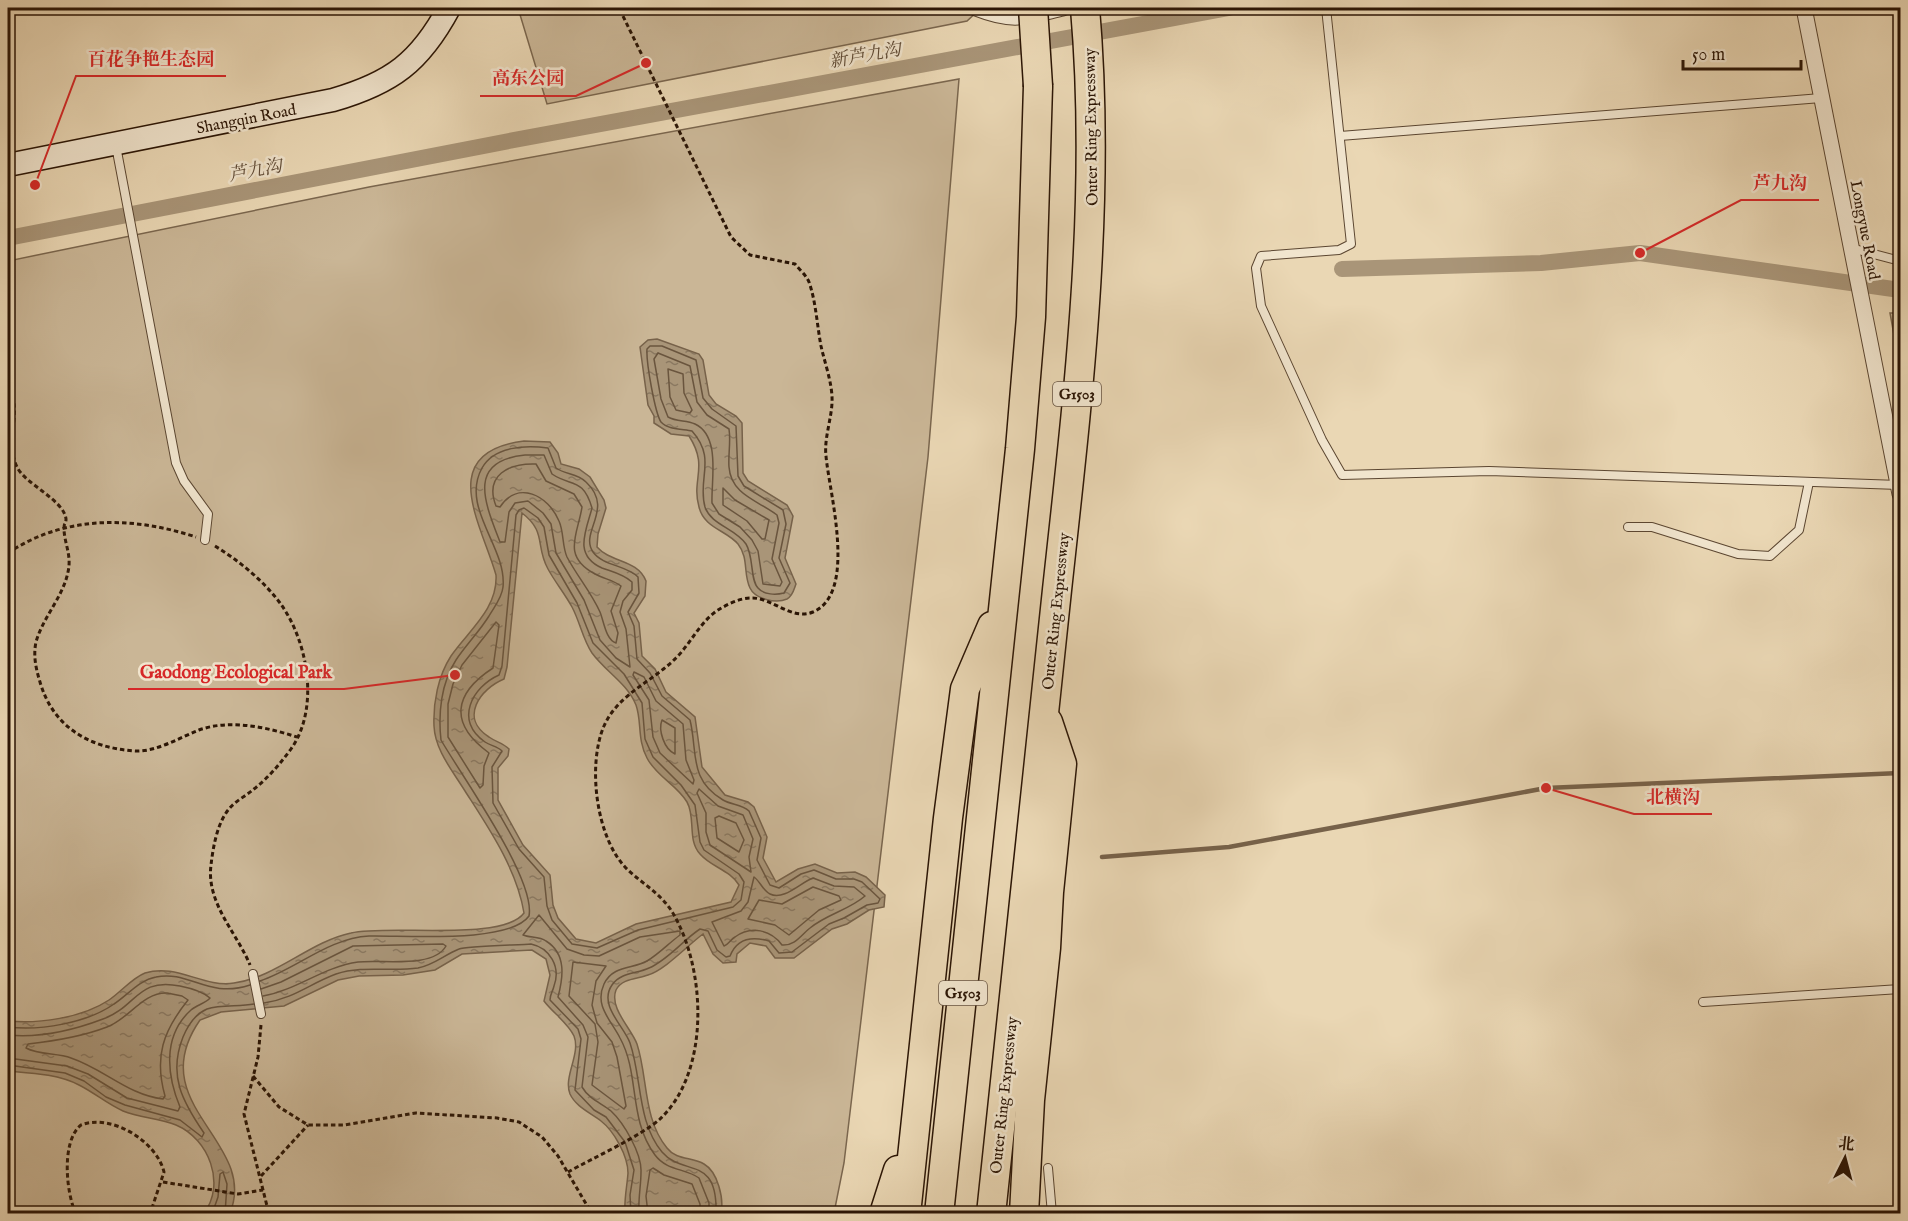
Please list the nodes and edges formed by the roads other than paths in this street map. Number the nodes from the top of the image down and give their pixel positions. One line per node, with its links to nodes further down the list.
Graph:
1 (449, 8): 10 (street, Shangqin Road)
2 (976, 8): 4 (street)
3 (1033, 8): 18 (highway, G1503, bridge)
4 (1063, 8)
5 (1085, 8): 19 (highway, Outer Ring Expressway / G1503)
6 (1804, 8): 8 (street, Longyue Road)
7 (1327, 11): 9 (lane)
8 (1821, 98): 9 (lane); 12 (street, Longyue Road)
9 (1340, 136): 14 (lane)
10 (116, 144): 11 (street, Shangqin Road); 17 (lane)
11 (8, 165)
12 (1851, 249): 13 (lane); 15 (street, Longyue Road)
13 (1900, 261)
14 (1809, 482): 15 (lane); 16 (lane)
15 (1900, 490)
16 (1628, 527)
17 (205, 540)
18 (1004, 596): 24 (highway); 28 (highway, G1503)
19 (1044, 712): 29 (highway, Outer Ring Expressway / G1503); 30 (highway)
20 (253, 974): 23 (lane)
21 (1900, 989): 22 (lane)
22 (1703, 1002)
23 (261, 1014)
24 (912, 1152): 26 (highway); 27 (highway)
25 (1048, 1168): 31 (lane)
26 (884, 1214)
27 (906, 1214)
28 (939, 1214)
29 (991, 1214)
30 (1024, 1214)
31 (1052, 1214)

